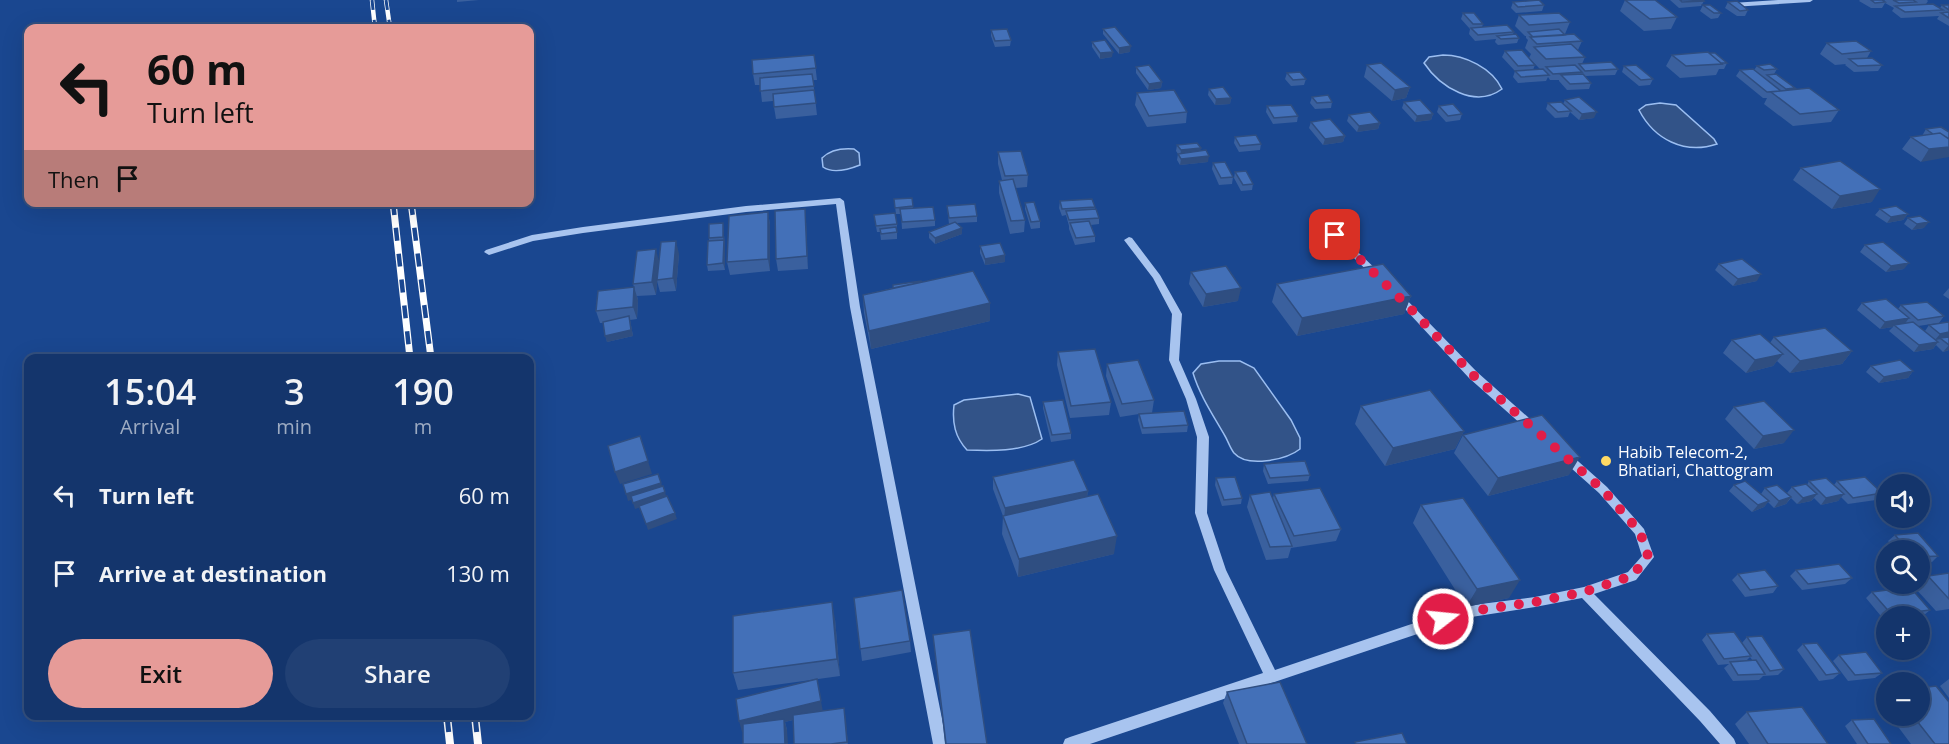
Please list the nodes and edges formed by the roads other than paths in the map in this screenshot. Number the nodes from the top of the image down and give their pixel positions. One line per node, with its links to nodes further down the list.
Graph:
1 (1810, 0): 2 (street)
2 (1732, 5)
3 (1320, 221): 6 (street)
4 (1129, 240): 9 (street)
5 (489, 252): 10 (street)
6 (1540, 435)
7 (1558, 450): 8 (street)
8 (1584, 592): 9 (street); 12 (street)
9 (1271, 676): 11 (street)
10 (940, 744)
11 (1070, 744)
12 (1730, 744)

